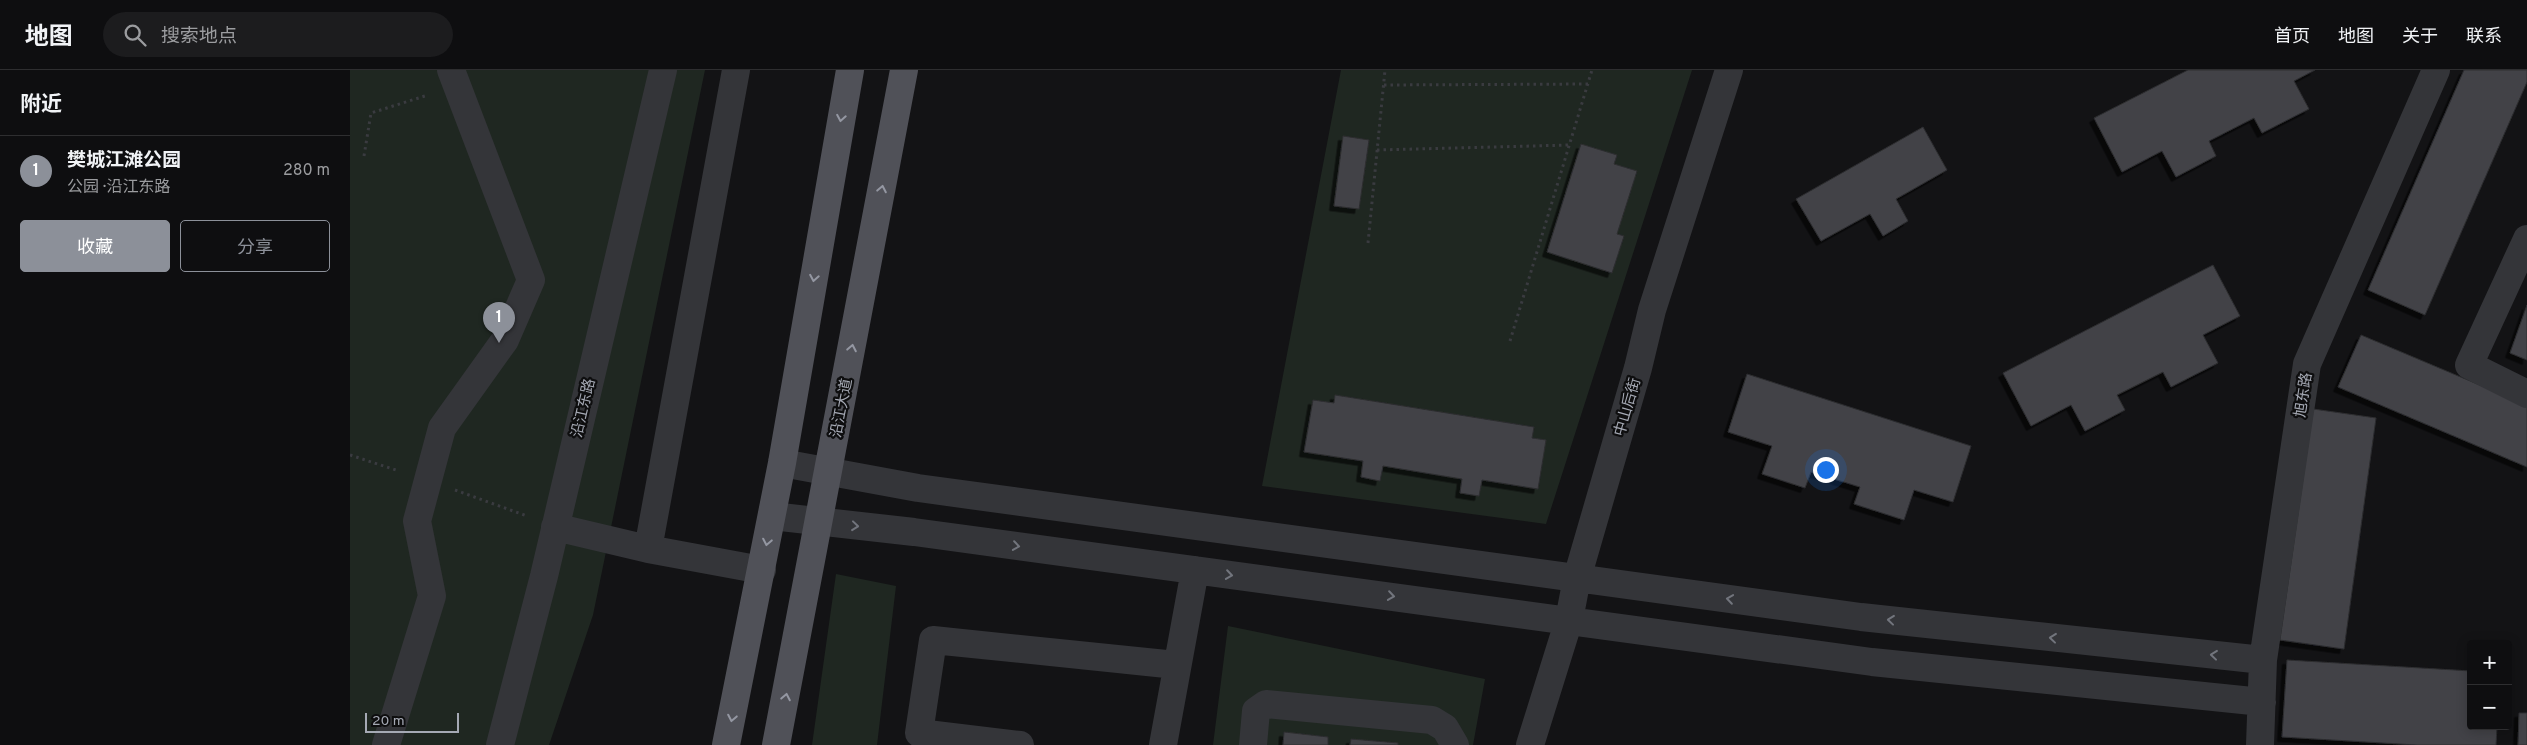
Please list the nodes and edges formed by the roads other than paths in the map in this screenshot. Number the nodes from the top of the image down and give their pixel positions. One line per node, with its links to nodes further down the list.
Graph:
1 (663, 70): 14 (street, 沿江东路)
2 (736, 70): 15 (street)
3 (850, 70): 10 (main road, one-way to 10)
4 (904, 70): 11 (main road, 沿江大道, one-way to 4)
5 (1729, 70): 18 (street, 中山后街)
6 (2436, 70): 20 (street, 旭东路)
7 (454, 78): 23 (street)
8 (2527, 239): 9 (street)
9 (2527, 394)
10 (782, 463): 11 (street); 12 (main road)
11 (829, 470): 13 (main road, 沿江大道); 18 (street)
12 (772, 516): 13 (street); 16 (main road, one-way to 16)
13 (820, 522): 17 (street, one-way to 17); 26 (main road, 沿江大道, one-way to 13)
14 (555, 527): 15 (street); 24 (street, 沿江东路)
15 (648, 549): 16 (street)
16 (762, 570): 25 (main road, one-way to 25)
17 (1195, 570): 19 (street, one-way to 19); 21 (street)
18 (1577, 578): 19 (street, 中山后街); 20 (street, one-way to 18)
19 (1569, 620): 22 (street); 31 (street, 中山后街)
20 (2263, 660): 22 (street, 旭东路)
21 (1176, 665): 27 (street); 28 (street)
22 (2262, 702): 32 (street, 旭东路)
23 (386, 745)
24 (500, 745)
25 (726, 745)
26 (776, 745)
27 (1020, 745)
28 (1163, 745)
29 (1253, 745): 30 (street)
30 (1455, 745)
31 (1530, 745)
32 (2260, 745)

